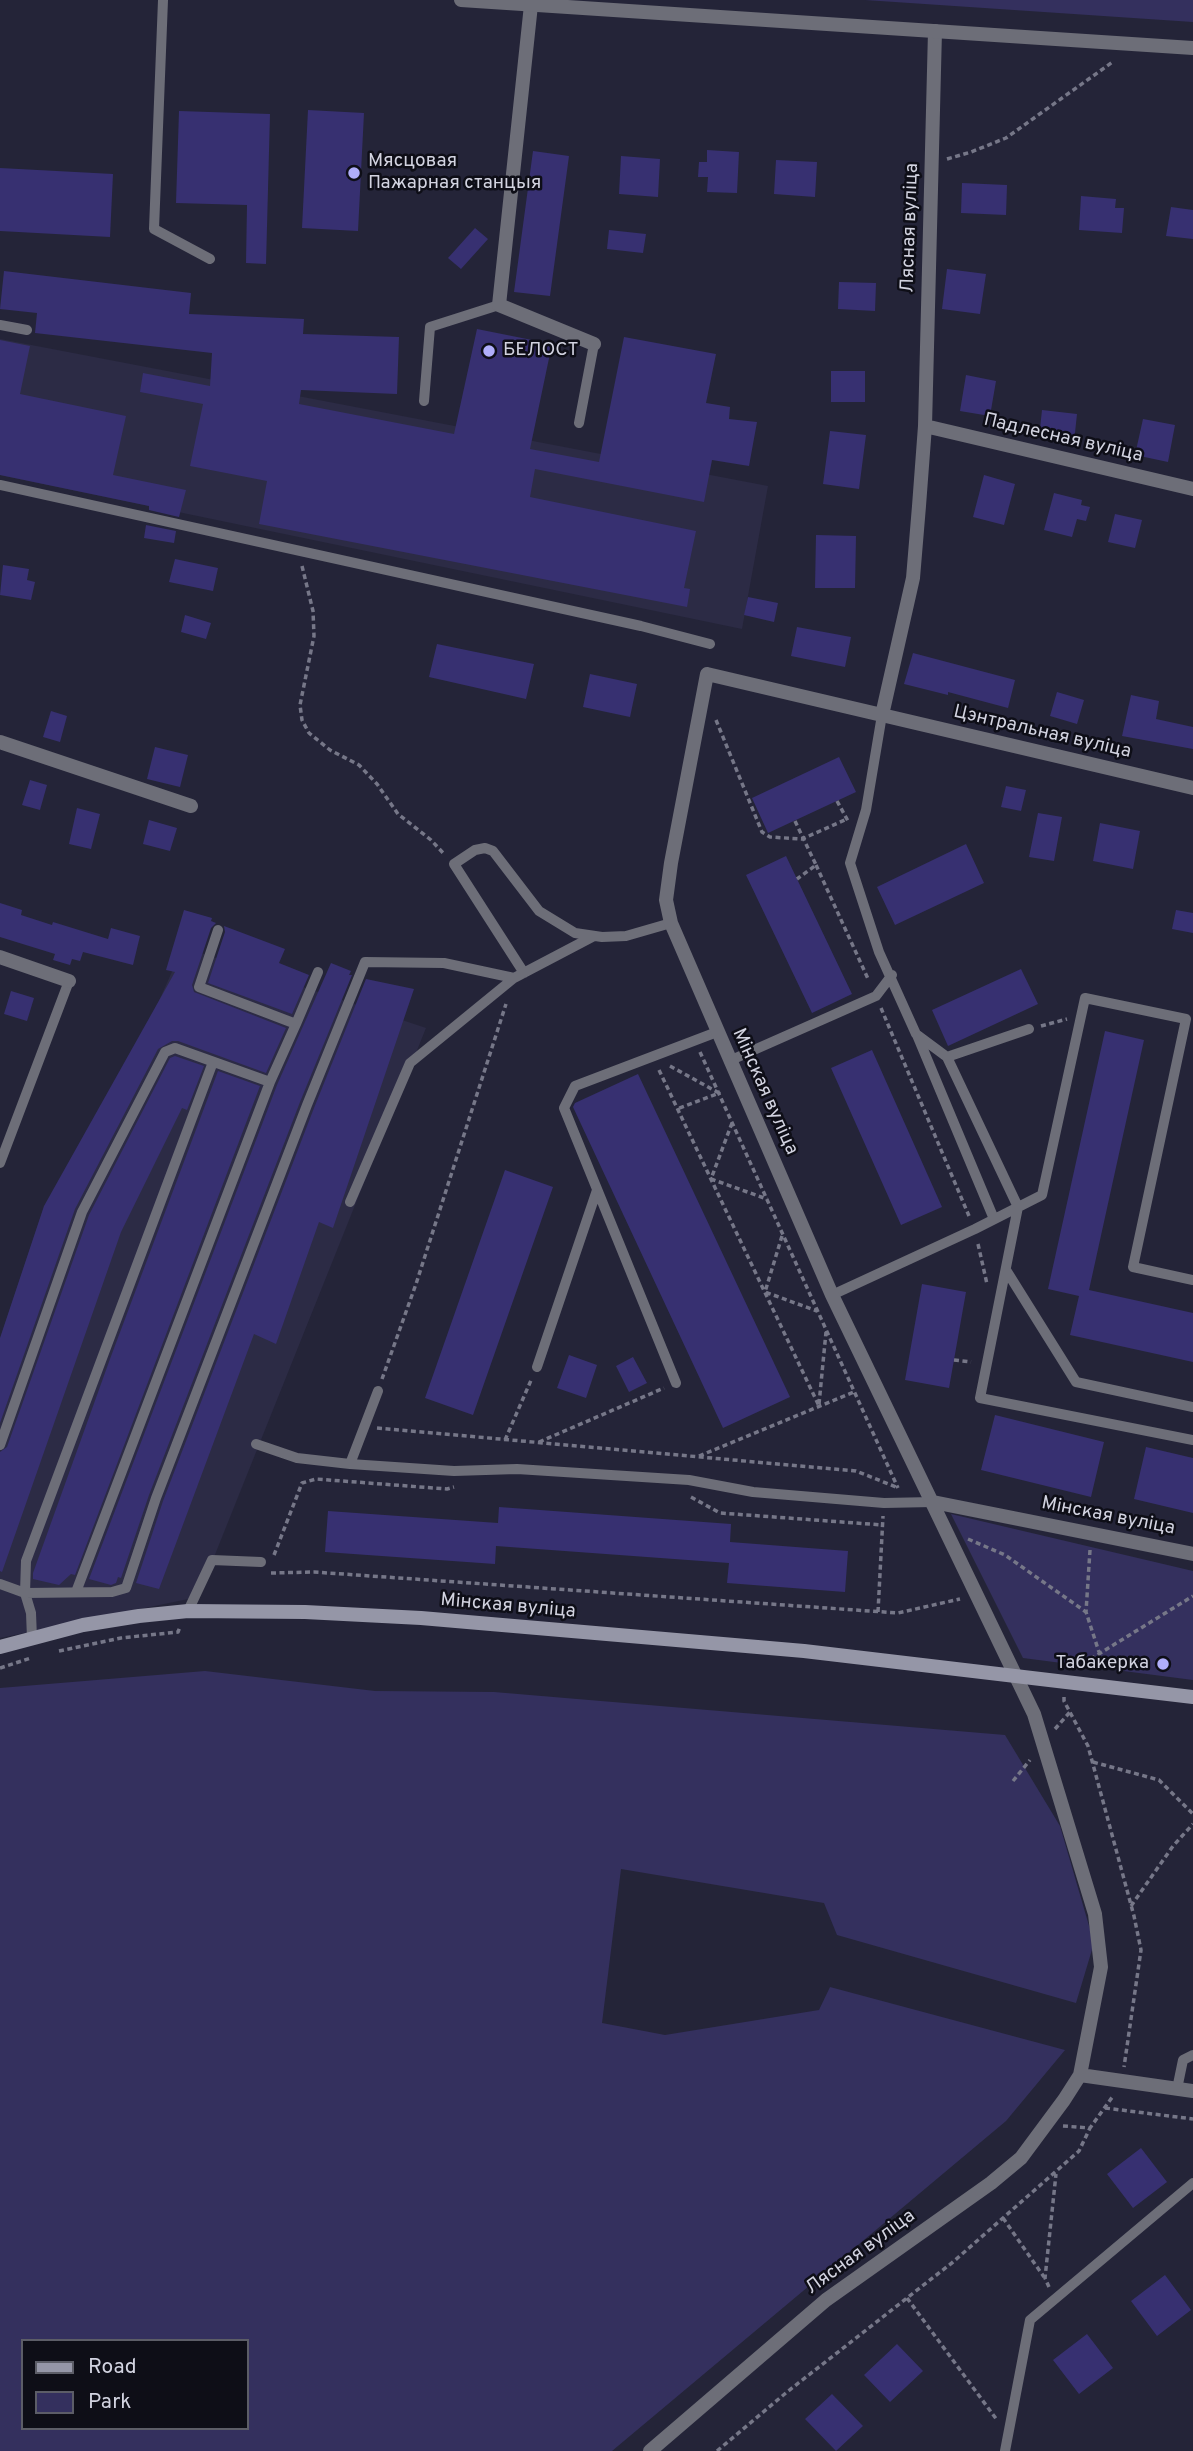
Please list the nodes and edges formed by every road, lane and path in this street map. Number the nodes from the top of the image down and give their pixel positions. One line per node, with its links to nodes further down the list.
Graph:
1 (163, 0): 8 (lane)
2 (461, 0): 3 (street)
3 (531, 5): 4 (street); 9 (street)
4 (935, 31): 5 (street); 7 (street, Лясная вуліца)
5 (1139, 43): 6 (street); 7 (path)
6 (1193, 48)
7 (932, 163): 15 (street, Лясная вуліца)
8 (210, 259)
9 (499, 305): 12 (street); 13 (lane)
10 (0, 325): 11 (lane)
11 (27, 330)
12 (594, 344): 14 (lane)
13 (424, 401)
14 (579, 424)
15 (925, 426): 17 (street, Падлесная вуліца); 21 (street)
16 (0, 485): 18 (lane)
17 (1193, 489)
18 (294, 549): 19 (lane); 30 (path)
19 (710, 644)
20 (706, 681): 21 (street, Цэнтральная вуліца); 29 (path); 33 (street, Мінская вуліца)
21 (882, 715): 23 (street, Цэнтральная вуліца); 26 (lane)
22 (0, 742): 25 (street)
23 (1193, 788)
24 (837, 801): 27 (path)
25 (191, 806)
26 (866, 810): 27 (path); 39 (lane)
27 (847, 819): 29 (path)
28 (794, 821): 29 (path)
29 (803, 839): 31 (path)
30 (454, 864): 35 (lane); 38 (lane)
31 (816, 865): 32 (path); 42 (path)
32 (797, 879)
33 (671, 923): 35 (lane); 46 (street, Мінская вуліца)
34 (218, 930): 44 (lane)
35 (594, 936): 38 (lane)
36 (0, 957): 41 (street)
37 (318, 972): 44 (lane)
38 (524, 973): 40 (lane)
39 (892, 975): 42 (lane); 47 (lane)
40 (514, 978): 61 (lane); 77 (path); 102 (lane)
41 (69, 981): 57 (lane)
42 (876, 996): 51 (lane); 64 (path)
43 (1082, 1015): 45 (path); 62 (lane); 67 (lane)
44 (296, 1024): 53 (lane)
45 (1028, 1029): 50 (lane)
46 (717, 1032): 48 (lane); 51 (street, Мінская вуліца)
47 (916, 1034): 50 (lane); 63 (lane)
48 (695, 1040): 49 (lane); 54 (path)
49 (652, 1056): 54 (path); 55 (path); 59 (lane)
50 (947, 1057): 62 (lane)
51 (729, 1061): 70 (street, Мінская вуліца)
52 (213, 1062): 53 (lane); 86 (lane); 103 (lane)
53 (270, 1082): 102 (lane)
54 (719, 1093): 55 (path); 56 (path)
55 (677, 1109): 58 (path)
56 (732, 1123): 58 (path); 60 (path)
57 (0, 1163)
58 (711, 1180): 60 (path); 69 (path)
59 (597, 1190): 75 (lane); 76 (lane)
60 (767, 1199): 65 (path)
61 (350, 1202)
62 (1018, 1207): 63 (lane); 66 (lane)
63 (994, 1219): 64 (lane)
64 (975, 1229): 68 (path); 70 (lane)
65 (783, 1234): 69 (path); 71 (path)
66 (1006, 1270): 80 (lane); 83 (lane)
67 (1193, 1280)
68 (988, 1289)
69 (765, 1292): 71 (path); 79 (path)
70 (832, 1295): 92 (street, Мінская вуліца)
71 (818, 1311): 72 (path)
72 (826, 1330): 78 (path); 79 (path)
73 (975, 1350): 74 (path)
74 (954, 1360)
75 (537, 1367): 82 (path)
76 (676, 1383): 84 (path)
77 (378, 1391): 81 (lane)
78 (854, 1392): 79 (path); 90 (path)
79 (819, 1406): 87 (path)
80 (1193, 1407)
81 (364, 1427): 82 (path); 88 (lane)
82 (505, 1440): 84 (path)
83 (1193, 1440)
84 (537, 1443): 87 (path)
85 (256, 1444): 88 (lane)
86 (0, 1445)
87 (697, 1457): 90 (path)
88 (350, 1464): 93 (lane)
89 (460, 1486): 99 (path)
90 (898, 1488): 94 (path)
91 (686, 1494): 95 (path)
92 (933, 1502): 94 (lane); 96 (street, Мінская вуліца); 97 (street, Мінская вуліца)
93 (884, 1503): 94 (lane); 95 (path)
94 (904, 1503)
95 (883, 1525): 107 (path)
96 (946, 1530): 104 (street, Мінская вуліца); 108 (path)
97 (1091, 1534): 98 (street, Мінская вуліца); 108 (path)
98 (1193, 1553)
99 (266, 1561): 106 (lane)
100 (267, 1573): 107 (path)
101 (0, 1584): 103 (lane)
102 (76, 1592): 103 (lane)
103 (25, 1593): 109 (lane)
104 (977, 1595): 107 (path); 116 (street, Мінская вуліца)
105 (1193, 1596): 112 (path)
106 (188, 1611): 109 (main road, Мінская вуліца); 111 (path); 116 (main road, Мінская вуліца)
107 (878, 1612)
108 (1086, 1612): 112 (path)
109 (32, 1638): 110 (main road, Мінская вуліца)
110 (0, 1647)
111 (48, 1653)
112 (1099, 1653): 114 (path)
113 (36, 1657): 115 (path)
114 (1078, 1665)
115 (0, 1668)
116 (1015, 1675): 117 (main road, Мінская вуліца); 127 (street)
117 (1193, 1697)
118 (1070, 1712): 119 (path)
119 (1049, 1737)
120 (1031, 1760): 122 (path)
121 (1093, 1762): 123 (path)
122 (1013, 1781)
123 (1193, 1814)
124 (1193, 1824): 125 (path)
125 (1131, 1906)
126 (1193, 2055): 128 (lane)
127 (1080, 2075): 128 (street); 140 (street, Лясная вуліца)
128 (1177, 2089): 129 (street)
129 (1193, 2091)
130 (1105, 2108): 131 (path)
131 (1193, 2119)
132 (1090, 2128): 133 (path)
133 (1056, 2172): 135 (path); 136 (path)
134 (1193, 2183): 138 (lane)
135 (1003, 2218): 136 (path); 137 (path)
136 (1045, 2278): 138 (path)
137 (907, 2298): 139 (path); 141 (path)
138 (1055, 2299): 139 (lane)
139 (1008, 2434): 142 (lane)
140 (650, 2451)
141 (717, 2451)
142 (1005, 2451)

